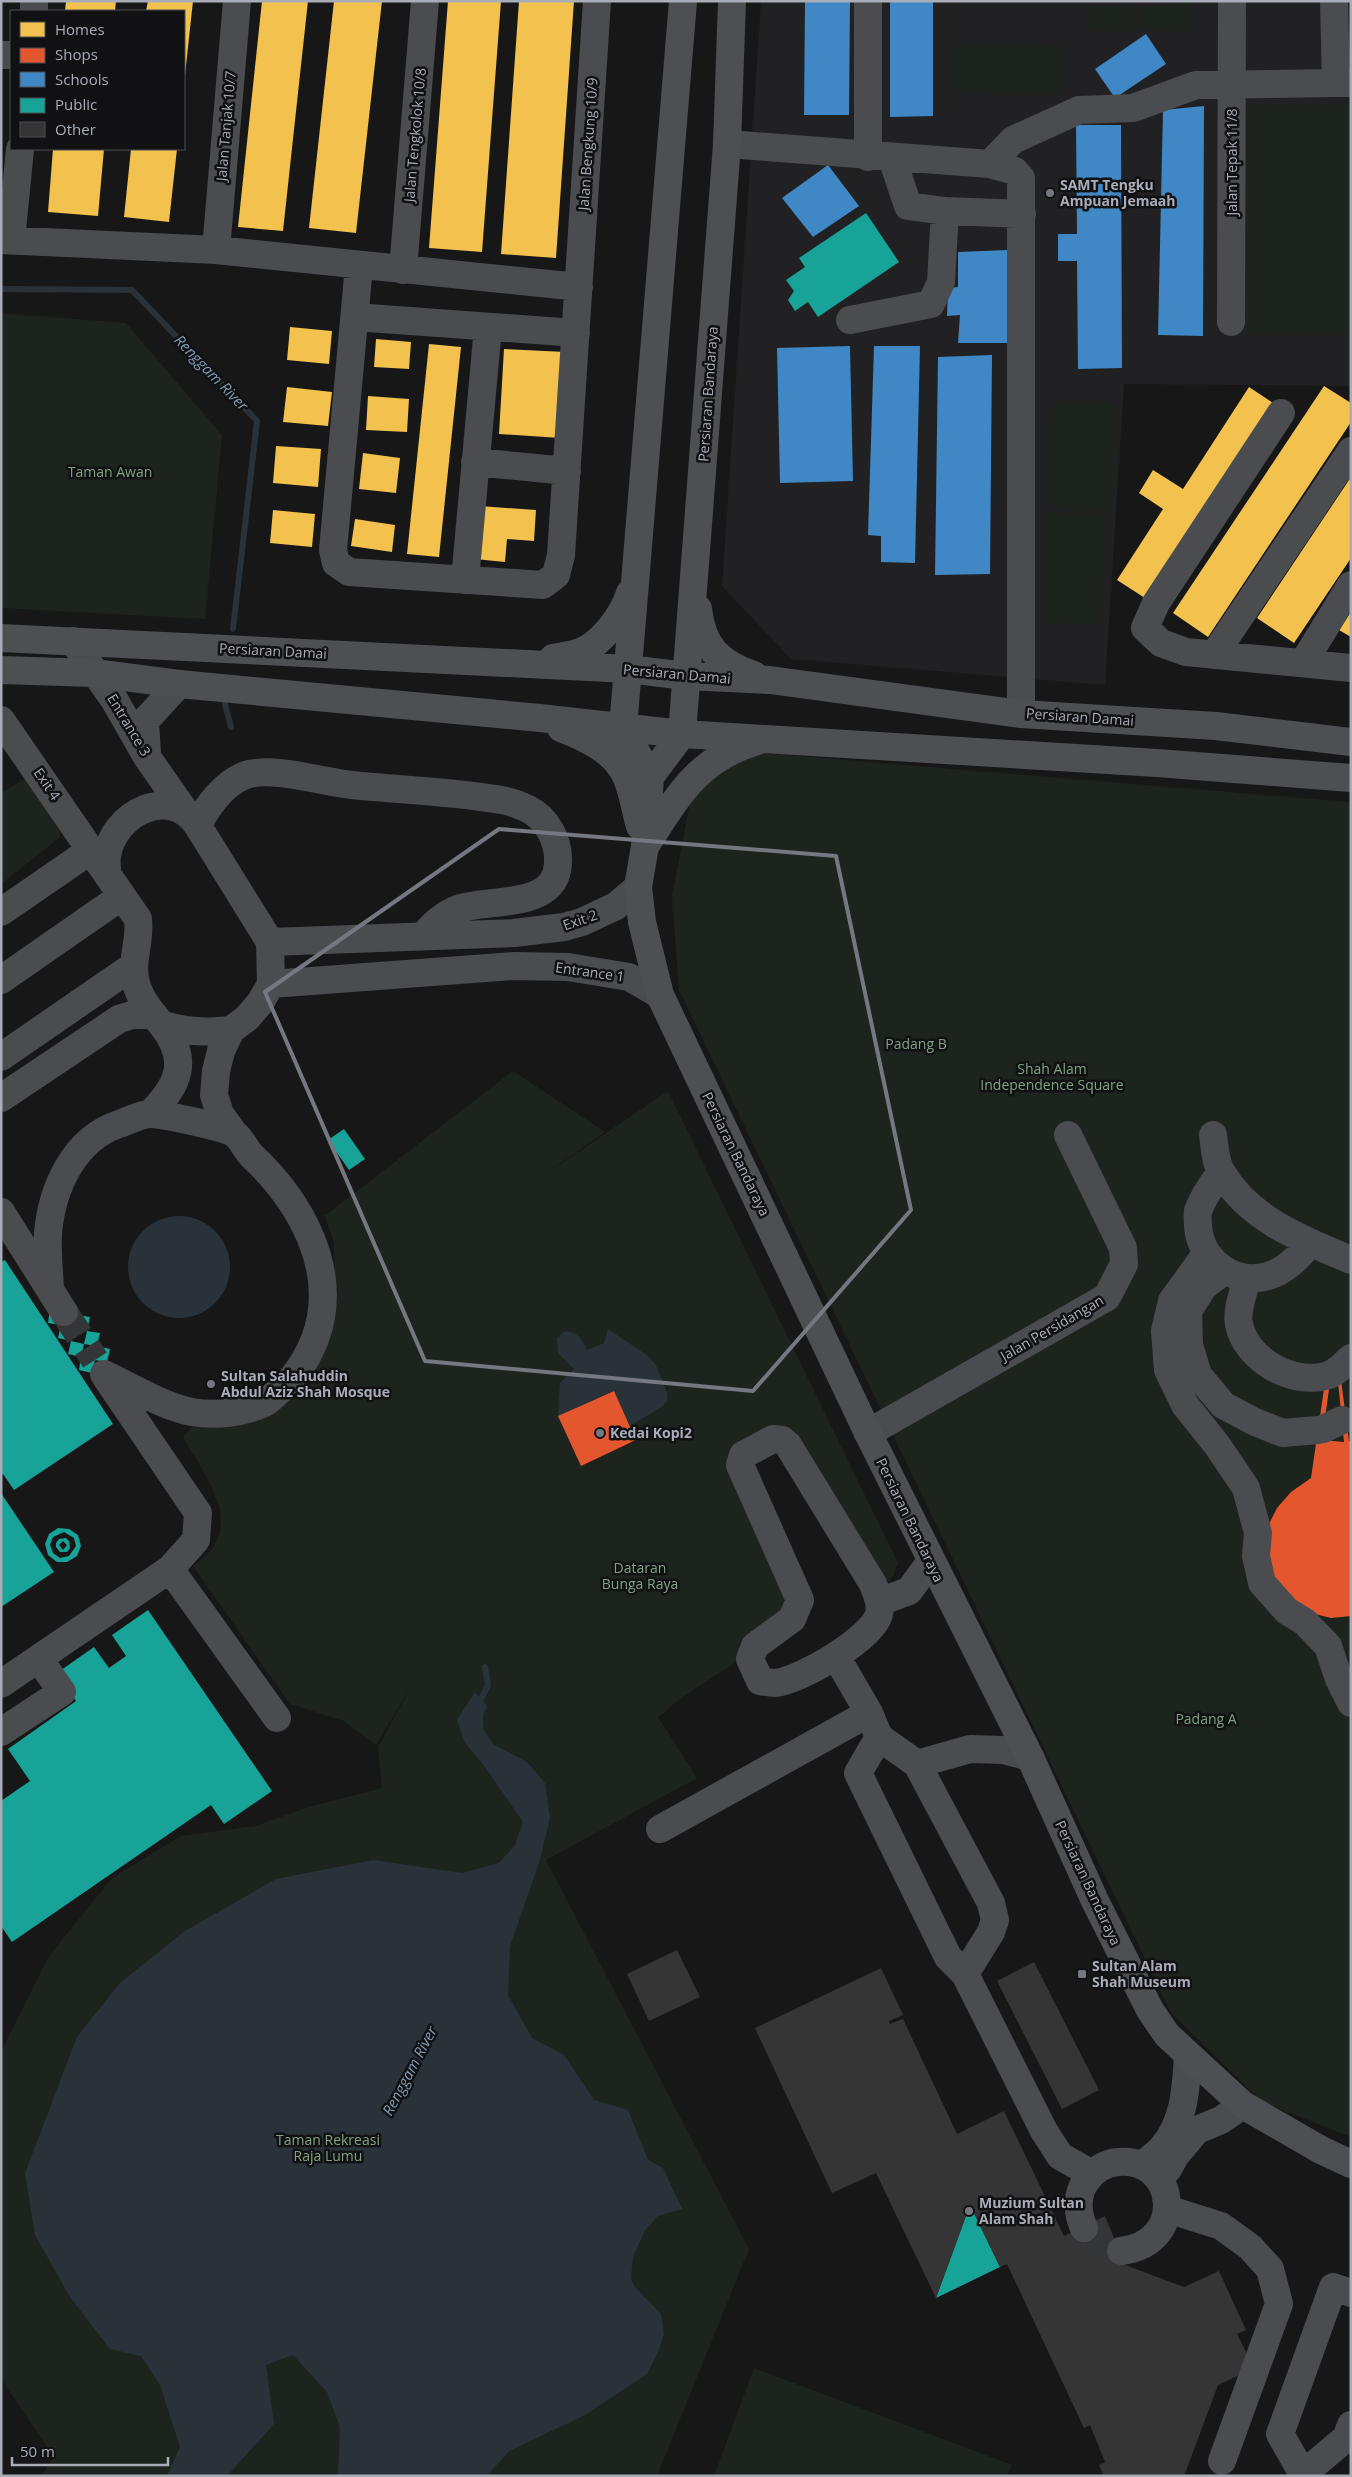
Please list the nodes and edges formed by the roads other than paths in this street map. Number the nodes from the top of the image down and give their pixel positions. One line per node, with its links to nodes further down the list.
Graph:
1 (237, 1): 18 (street, Jalan Tanjak 10/7)
2 (425, 1): 20 (street, Jalan Tengkolok 10/8)
3 (598, 1): 21 (street, Jalan Bengkung 10/9)
4 (683, 1): 33 (main road)
5 (732, 1): 11 (main road, Persiaran Bandaraya)
6 (868, 1): 13 (street)
7 (1232, 1): 10 (street, Jalan Tepak 11/8)
8 (1334, 1): 9 (street)
9 (1344, 83): 10 (street)
10 (1232, 84): 14 (street); 24 (street, Jalan Tepak 11/8)
11 (727, 144): 13 (street); 32 (main road, Persiaran Bandaraya)
12 (20, 150): 17 (street)
13 (880, 157): 14 (street); 15 (street)
14 (990, 164): 16 (street)
15 (945, 212): 16 (street); 23 (street)
16 (1022, 214): 47 (street)
17 (6, 240): 18 (street)
18 (216, 250): 19 (street)
19 (359, 266): 20 (street); 22 (street, Jalan Bengkung 10/9)
20 (403, 270): 21 (street)
21 (579, 287): 26 (street, Jalan Bengkung 10/9)
22 (355, 317): 25 (street); 31 (street, Jalan Bengkung 10/9)
23 (850, 320)
24 (1231, 322)
25 (488, 327): 26 (street); 29 (street)
26 (576, 333): 30 (street, Jalan Bengkung 10/9)
27 (1281, 413): 37 (street)
28 (1351, 452): 37 (street)
29 (475, 462): 30 (street); 31 (street)
30 (567, 471): 31 (street, Jalan Bengkung 10/9)
31 (465, 580)
32 (694, 580): 44 (main road, Persiaran Bandaraya); 45 (main road)
33 (634, 581): 39 (main road); 41 (main road)
34 (1351, 585): 38 (street)
35 (1, 638): 36 (main road, Persiaran Damai)
36 (73, 641): 39 (main road, Persiaran Damai); 43 (street, Entrance 3)
37 (1214, 655): 38 (street)
38 (1302, 663): 40 (street)
39 (524, 664): 41 (main road, Persiaran Damai)
40 (1351, 668)
41 (628, 669): 44 (main road, Persiaran Damai); 50 (main road)
42 (1, 670): 43 (main road)
43 (94, 673): 46 (main road); 54 (street, Entrance 3)
44 (686, 676): 45 (main road, Persiaran Damai); 51 (main road, Persiaran Bandaraya)
45 (770, 680): 47 (main road, Persiaran Damai)
46 (179, 684): 48 (main road); 54 (street)
47 (1021, 714): 53 (main road, Persiaran Damai)
48 (540, 718): 50 (main road); 58 (main road)
49 (1, 720): 59 (street, Exit 4)
50 (623, 728): 51 (main road); 55 (main road)
51 (682, 734): 52 (main road); 55 (main road)
52 (761, 740): 56 (main road); 58 (main road)
53 (1351, 742)
54 (147, 757): 57 (street, Entrance 3)
55 (650, 777): 58 (main road, Persiaran Bandaraya)
56 (1351, 778)
57 (191, 818): 60 (street); 62 (street); 66 (street, Entrance 3)
58 (645, 846): 61 (main road, Persiaran Bandaraya)
59 (91, 850): 60 (street, Exit 4); 63 (street)
60 (115, 886): 67 (street, Exit 4); 68 (street)
61 (638, 887): 64 (street, Exit 2); 70 (main road, Persiaran Bandaraya)
62 (509, 902): 64 (street); 65 (street)
63 (1, 912)
64 (514, 933): 65 (street, Exit 2)
65 (422, 936): 66 (street, Exit 2)
66 (270, 942): 69 (street)
67 (133, 966): 71 (street); 73 (street)
68 (1, 980)
69 (271, 984): 70 (street, Entrance 1); 72 (street)
70 (660, 995): 88 (main road, Persiaran Bandaraya)
71 (158, 1020): 72 (street); 74 (street); 75 (street)
72 (232, 1030): 76 (street)
73 (1, 1057)
74 (1, 1098)
75 (150, 1114): 76 (street); 84 (street)
76 (233, 1132): 90 (street)
77 (1068, 1135): 88 (street, Jalan Persidangan)
78 (1213, 1136): 79 (street)
79 (1221, 1172): 81 (street); 83 (street)
80 (1, 1212): 84 (street)
81 (1310, 1244): 82 (street); 83 (street)
82 (1351, 1260)
83 (1226, 1268): 86 (street); 87 (street); 95 (street)
84 (50, 1289): 85 (street)
85 (64, 1312)
86 (1351, 1358)
87 (1336, 1423)
88 (868, 1433): 89 (main road, Persiaran Bandaraya)
89 (931, 1562): 91 (street); 99 (main road, Persiaran Bandaraya)
90 (170, 1569): 93 (street); 96 (street)
91 (879, 1602): 92 (street); 92 (street)
92 (836, 1656): 97 (street)
93 (39, 1659): 94 (street); 98 (street)
94 (1, 1684)
95 (1351, 1704)
96 (277, 1718)
97 (874, 1725): 100 (street); 101 (street); 102 (street)
98 (1, 1732)
99 (1030, 1757): 100 (street); 103 (main road, Persiaran Bandaraya)
100 (917, 1764): 102 (street)
101 (660, 1829)
102 (965, 1974): 106 (street)
103 (1188, 2055): 104 (main road, Persiaran Bandaraya); 107 (street)
104 (1243, 2105): 105 (main road, Persiaran Bandaraya); 107 (street)
105 (1351, 2164)
106 (1092, 2174): 107 (street); 108 (street)
107 (1157, 2186): 109 (street); 112 (street)
108 (1084, 2228)
109 (1121, 2251)
110 (1351, 2293): 113 (street)
111 (1351, 2425): 113 (street)
112 (1222, 2461)
113 (1303, 2475)

